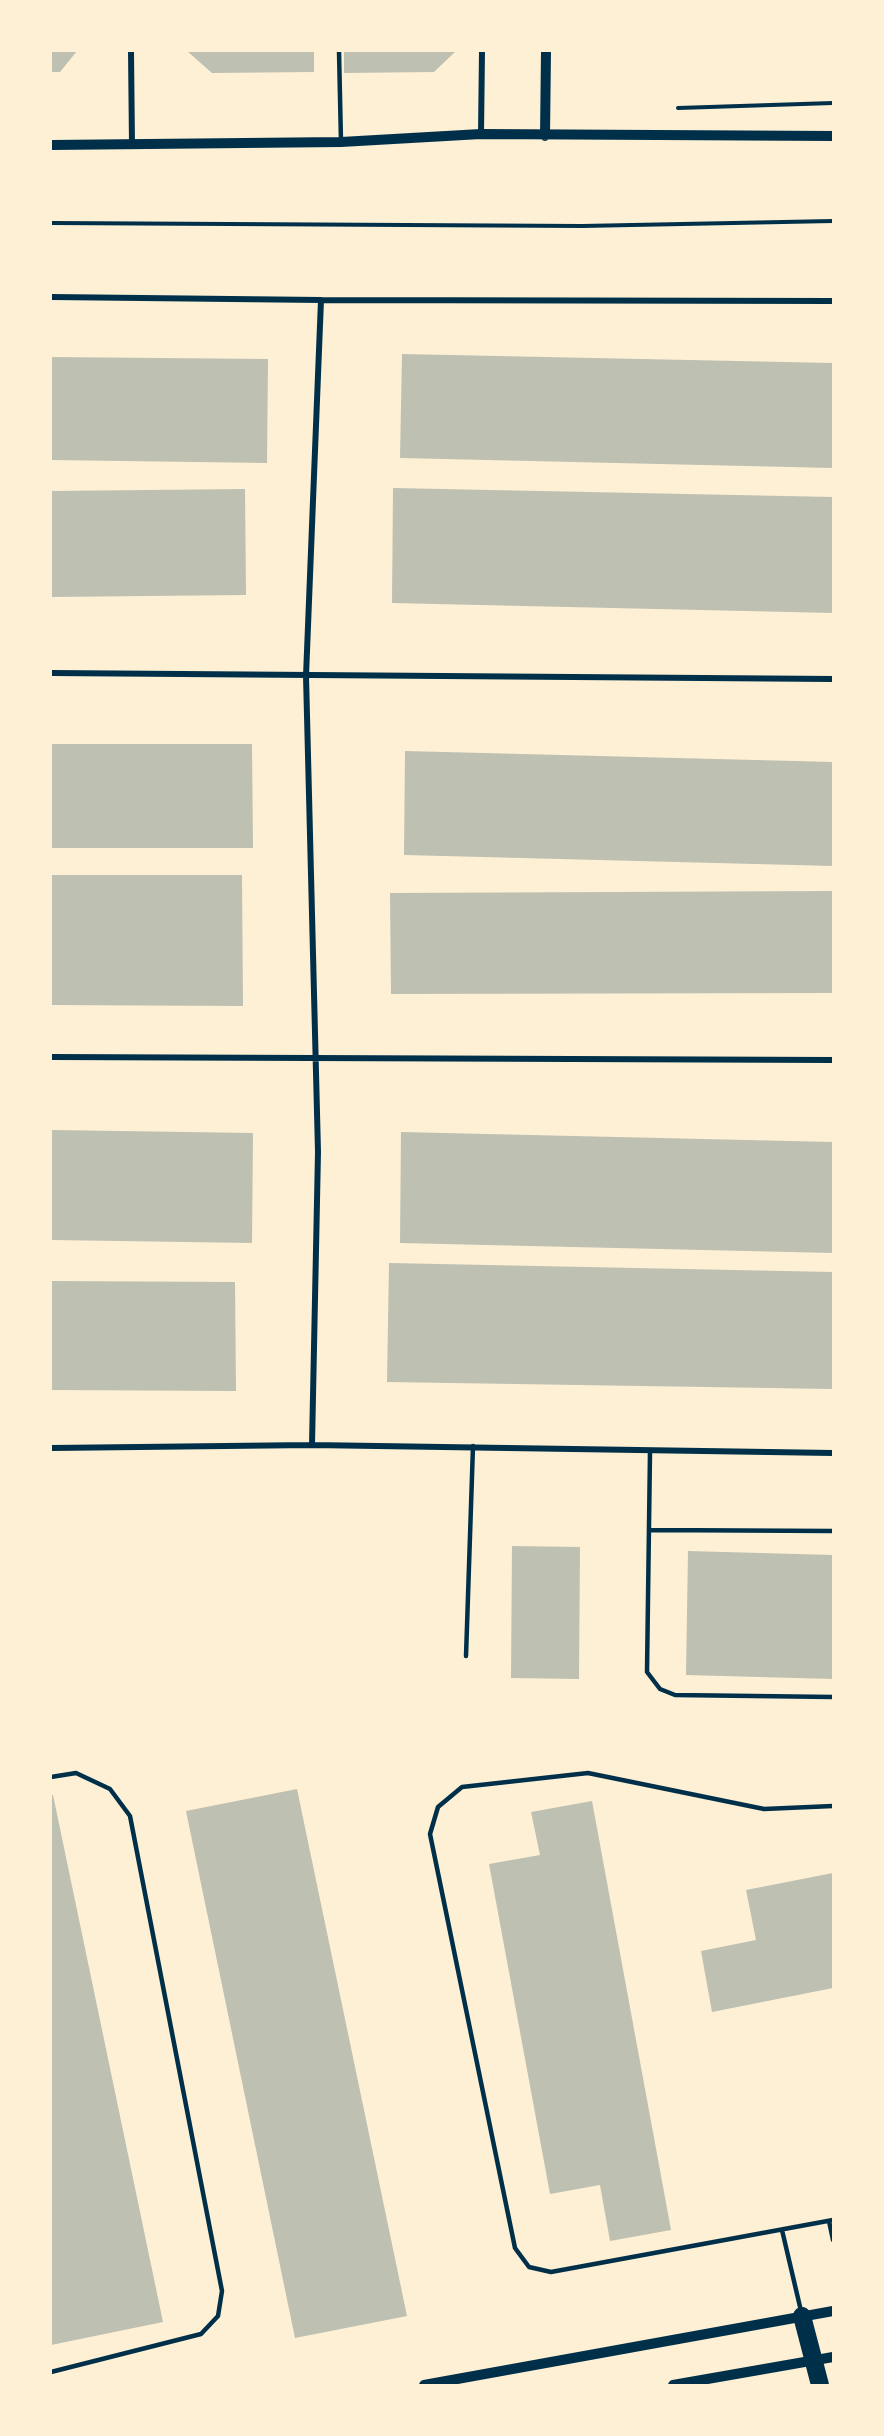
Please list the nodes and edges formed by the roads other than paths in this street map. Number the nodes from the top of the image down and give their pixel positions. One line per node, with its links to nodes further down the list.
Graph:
1 (131, 51): 10 (street)
2 (339, 51): 8 (lane)
3 (482, 51): 5 (street)
4 (546, 51): 6 (street)
5 (481, 134): 6 (street); 8 (street)
6 (545, 136): 7 (street)
7 (833, 136)
8 (341, 142): 10 (street)
9 (51, 145): 10 (street)
10 (132, 145)
11 (51, 297): 12 (street)
12 (321, 300): 13 (street); 15 (street)
13 (833, 301)
14 (51, 673): 15 (street)
15 (306, 676): 16 (street); 18 (street)
16 (833, 679)
17 (51, 1057): 18 (street)
18 (313, 1058): 19 (street); 20 (street)
19 (833, 1060)
20 (312, 1444): 21 (street); 22 (street)
21 (473, 1446): 23 (street); 27 (lane)
22 (51, 1448)
23 (650, 1452): 24 (street); 25 (lane)
24 (833, 1454)
25 (649, 1530): 26 (lane); 28 (lane)
26 (833, 1531)
27 (466, 1656)
28 (833, 1697)
29 (51, 1777): 38 (lane)
30 (833, 1806): 32 (lane)
31 (831, 2220): 32 (lane); 33 (lane)
32 (782, 2230): 35 (lane)
33 (833, 2240)
34 (833, 2311): 35 (street)
35 (802, 2316): 37 (highway); 39 (street)
36 (833, 2357): 37 (street)
37 (814, 2361): 40 (street); 41 (highway)
38 (51, 2372)
39 (424, 2385)
40 (673, 2385)
41 (820, 2385)

